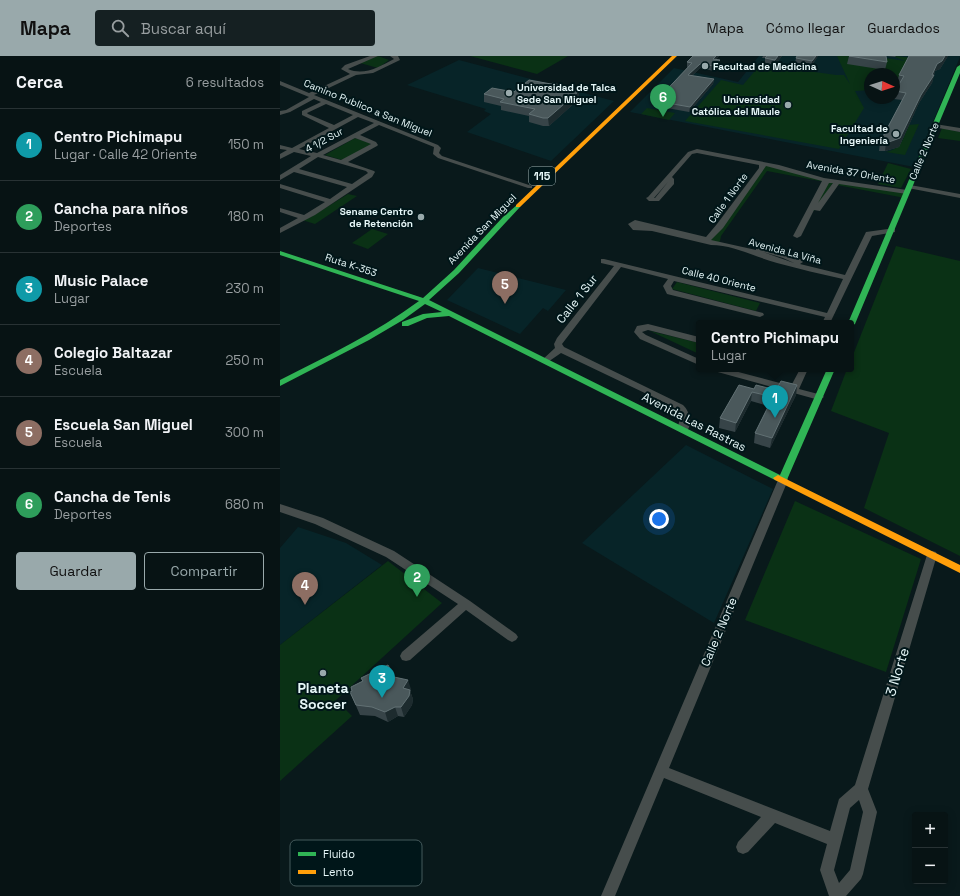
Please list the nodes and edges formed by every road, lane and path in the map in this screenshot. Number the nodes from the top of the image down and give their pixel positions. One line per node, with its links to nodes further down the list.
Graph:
1 (375, 56): 6 (street)
2 (393, 56): 6 (street)
3 (668, 56): 32 (main road, Avenida San Miguel / 115)
4 (675, 56): 49 (main road, Avenida San Miguel / 115)
5 (960, 67): 15 (main road, Calle 2 Norte)
6 (352, 72): 10 (street)
7 (280, 83): 8 (street, Camino Publico a San Miguel)
8 (288, 86): 9 (street); 10 (street, Camino Publico a San Miguel)
9 (280, 88)
10 (308, 95): 11 (street, Camino Publico a San Miguel); 12 (street)
11 (325, 102): 13 (street, Camino Publico a San Miguel); 16 (street)
12 (280, 113)
13 (357, 115): 14 (street, Camino Publico a San Miguel); 16 (street)
14 (379, 123): 18 (street, 4 1/2 Sur); 32 (street, Camino Publico a San Miguel)
15 (935, 126): 17 (street); 33 (main road, Calle 2 Norte)
16 (333, 127): 20 (street)
17 (960, 130)
18 (354, 135): 21 (street, 4 1/2 Sur); 23 (street)
19 (280, 147): 20 (street)
20 (293, 149): 21 (street); 22 (street)
21 (318, 155): 23 (street); 25 (street, 4 1/2 Sur)
22 (280, 157)
23 (342, 162): 31 (street)
24 (764, 167): 26 (street, Avenida 37 Oriente); 28 (street, Avenida 37 Oriente); 42 (street, Calle 1 Norte); 43 (street, Calle 1 Norte)
25 (293, 169): 27 (street, 4 1/2 Sur); 31 (street)
26 (668, 177)
27 (280, 178)
28 (826, 181): 29 (street, Avenida 37 Oriente); 37 (street)
29 (836, 183): 33 (street, Avenida 37 Oriente); 37 (street)
30 (280, 186): 35 (street)
31 (353, 187): 35 (street)
32 (530, 187): 49 (main road, Avenida San Miguel / 115)
33 (907, 192): 34 (street, Avenida 37 Oriente); 40 (main road, Calle 2 Norte)
34 (960, 196)
35 (330, 201): 38 (street)
36 (280, 210): 38 (street)
37 (808, 214): 41 (street)
38 (304, 217): 39 (street)
39 (280, 231)
40 (890, 233): 47 (street); 55 (main road, Calle 2 Norte)
41 (796, 236)
42 (708, 239): 42 (street); 43 (street, Avenida La Viña)
43 (719, 241): 47 (street, Avenida La Viña)
44 (280, 253): 49 (main road, Ruta K-353)
45 (604, 261): 46 (street, Calle 40 Oriente)
46 (619, 265): 48 (street, Calle 40 Oriente); 58 (street, Calle 1 Sur)
47 (849, 276): 54 (street)
48 (672, 278): 50 (street, Calle 40 Oriente); 52 (street)
49 (420, 299): 51 (main road, Avenida Las Rastras); 57 (main road, Avenida San Miguel / 115); 64 (main road, Avenida San Miguel / 115)
50 (768, 301): 52 (street); 54 (street, Calle 40 Oriente)
51 (449, 314): 57 (main road); 59 (main road, Avenida Las Rastras)
52 (760, 315): 53 (street)
53 (757, 320)
54 (828, 320)
55 (853, 320)
56 (696, 339): 60 (street)
57 (357, 344): 65 (main road, Avenida San Miguel / 115)
58 (560, 349): 59 (street); 68 (street)
59 (545, 361): 68 (main road, Avenida Las Rastras)
60 (696, 361)
61 (731, 372): 66 (street)
62 (803, 372): 66 (street)
63 (831, 372): 67 (main road, Calle 2 Norte)
64 (280, 374)
65 (280, 383)
66 (794, 390): 67 (street)
67 (819, 397): 69 (main road, Calle 2 Norte)
68 (682, 430): 69 (main road, Avenida Las Rastras)
69 (783, 480): 71 (main road, Avenida Las Rastras); 76 (street, Calle 2 Norte)
70 (280, 508): 73 (street)
71 (932, 555): 72 (main road, Avenida Las Rastras); 77 (street, 3 Norte)
72 (960, 569)
73 (466, 604): 74 (street); 75 (street)
74 (512, 637)
75 (406, 656)
76 (661, 771): 78 (street); 81 (street, Calle 2 Norte)
77 (861, 789): 79 (street); 82 (street)
78 (772, 816): 79 (street); 80 (street)
79 (834, 840): 82 (street)
80 (743, 847)
81 (608, 896)
82 (836, 896)

